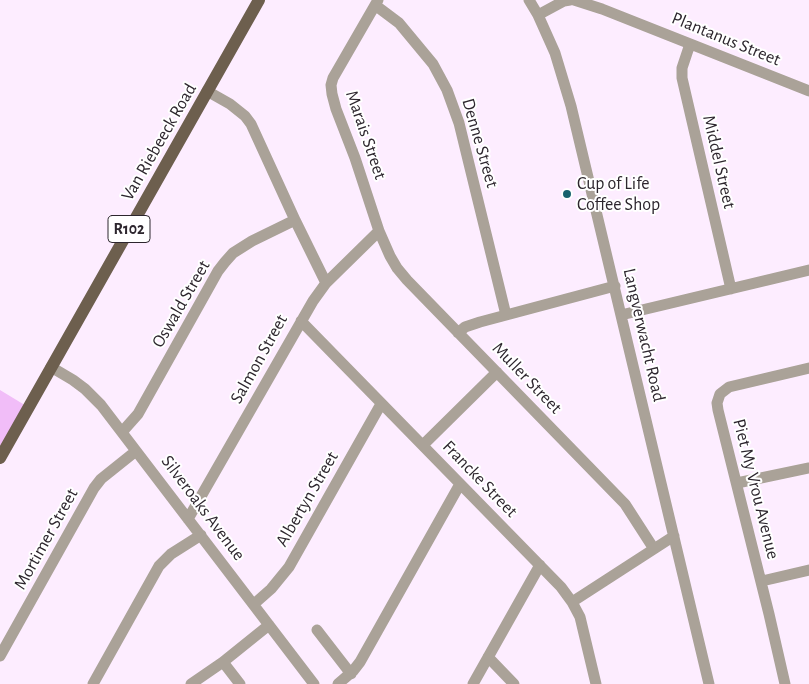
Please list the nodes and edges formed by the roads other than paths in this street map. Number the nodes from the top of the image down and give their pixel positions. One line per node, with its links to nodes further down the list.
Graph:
1 (259, 0): 8 (main road, Van Riebeeck Road / R102)
2 (529, 0): 6 (street, Langverwacht Road)
3 (570, 0): 6 (street)
4 (574, 0): 7 (street, Plantanus Street)
5 (376, 3): 11 (street, Marais Street); 17 (street, Denne Street)
6 (538, 15): 14 (street, Langverwacht Road)
7 (690, 44): 9 (street, Plantanus Street); 15 (street, Middel Street)
8 (208, 91): 10 (street); 20 (main road, Van Riebeeck Road / R102)
9 (809, 91)
10 (295, 220): 13 (street); 24 (street, Oswald Street)
11 (379, 231): 13 (street, Salmon Street); 19 (street, Muller Street)
12 (809, 270): 15 (street)
13 (326, 283): 18 (street, Salmon Street)
14 (615, 286): 16 (street, Langverwacht Road); 17 (street)
15 (731, 288): 16 (street)
16 (622, 314): 33 (street, Langverwacht Road)
17 (506, 315): 19 (street)
18 (301, 321): 23 (street, Francke Street); 31 (street, Salmon Street)
19 (458, 333): 22 (street, Muller Street)
20 (51, 368): 24 (street, Silveroaks Avenue); 27 (main road, Van Riebeeck Road / R102)
21 (809, 368): 29 (street, Piet My Vrou Avenue)
22 (497, 372): 25 (street); 34 (street, Muller Street)
23 (381, 404): 25 (street, Francke Street); 39 (street, Albertyn Street)
24 (122, 432): 26 (street, Silveroaks Avenue)
25 (422, 445): 30 (street, Francke Street)
26 (136, 450): 31 (street, Silveroaks Avenue); 42 (street, Mortimer Street)
27 (0, 458)
28 (809, 468): 29 (street)
29 (737, 483): 37 (street, Piet My Vrou Avenue)
30 (460, 484): 35 (street, Francke Street); 45 (street)
31 (188, 519): 32 (street, Silveroaks Avenue)
32 (201, 535): 39 (street, Silveroaks Avenue); 46 (street)
33 (674, 536): 34 (street); 54 (street, Langverwacht Road)
34 (654, 549): 38 (street)
35 (540, 565): 38 (street, Francke Street); 43 (street)
36 (809, 570): 37 (street)
37 (762, 581): 55 (street, Piet My Vrou Avenue)
38 (572, 602): 53 (street, Francke Street)
39 (254, 604): 40 (street, Silveroaks Avenue)
40 (269, 625): 44 (street); 49 (street, Silveroaks Avenue)
41 (317, 630): 45 (street)
42 (0, 656)
43 (488, 657): 51 (street); 52 (street)
44 (223, 662): 47 (street); 48 (street)
45 (351, 674): 50 (street)
46 (96, 683)
47 (191, 684)
48 (240, 684)
49 (314, 684)
50 (338, 684)
51 (473, 684)
52 (514, 684)
53 (596, 684)
54 (709, 684)
55 (785, 684)

